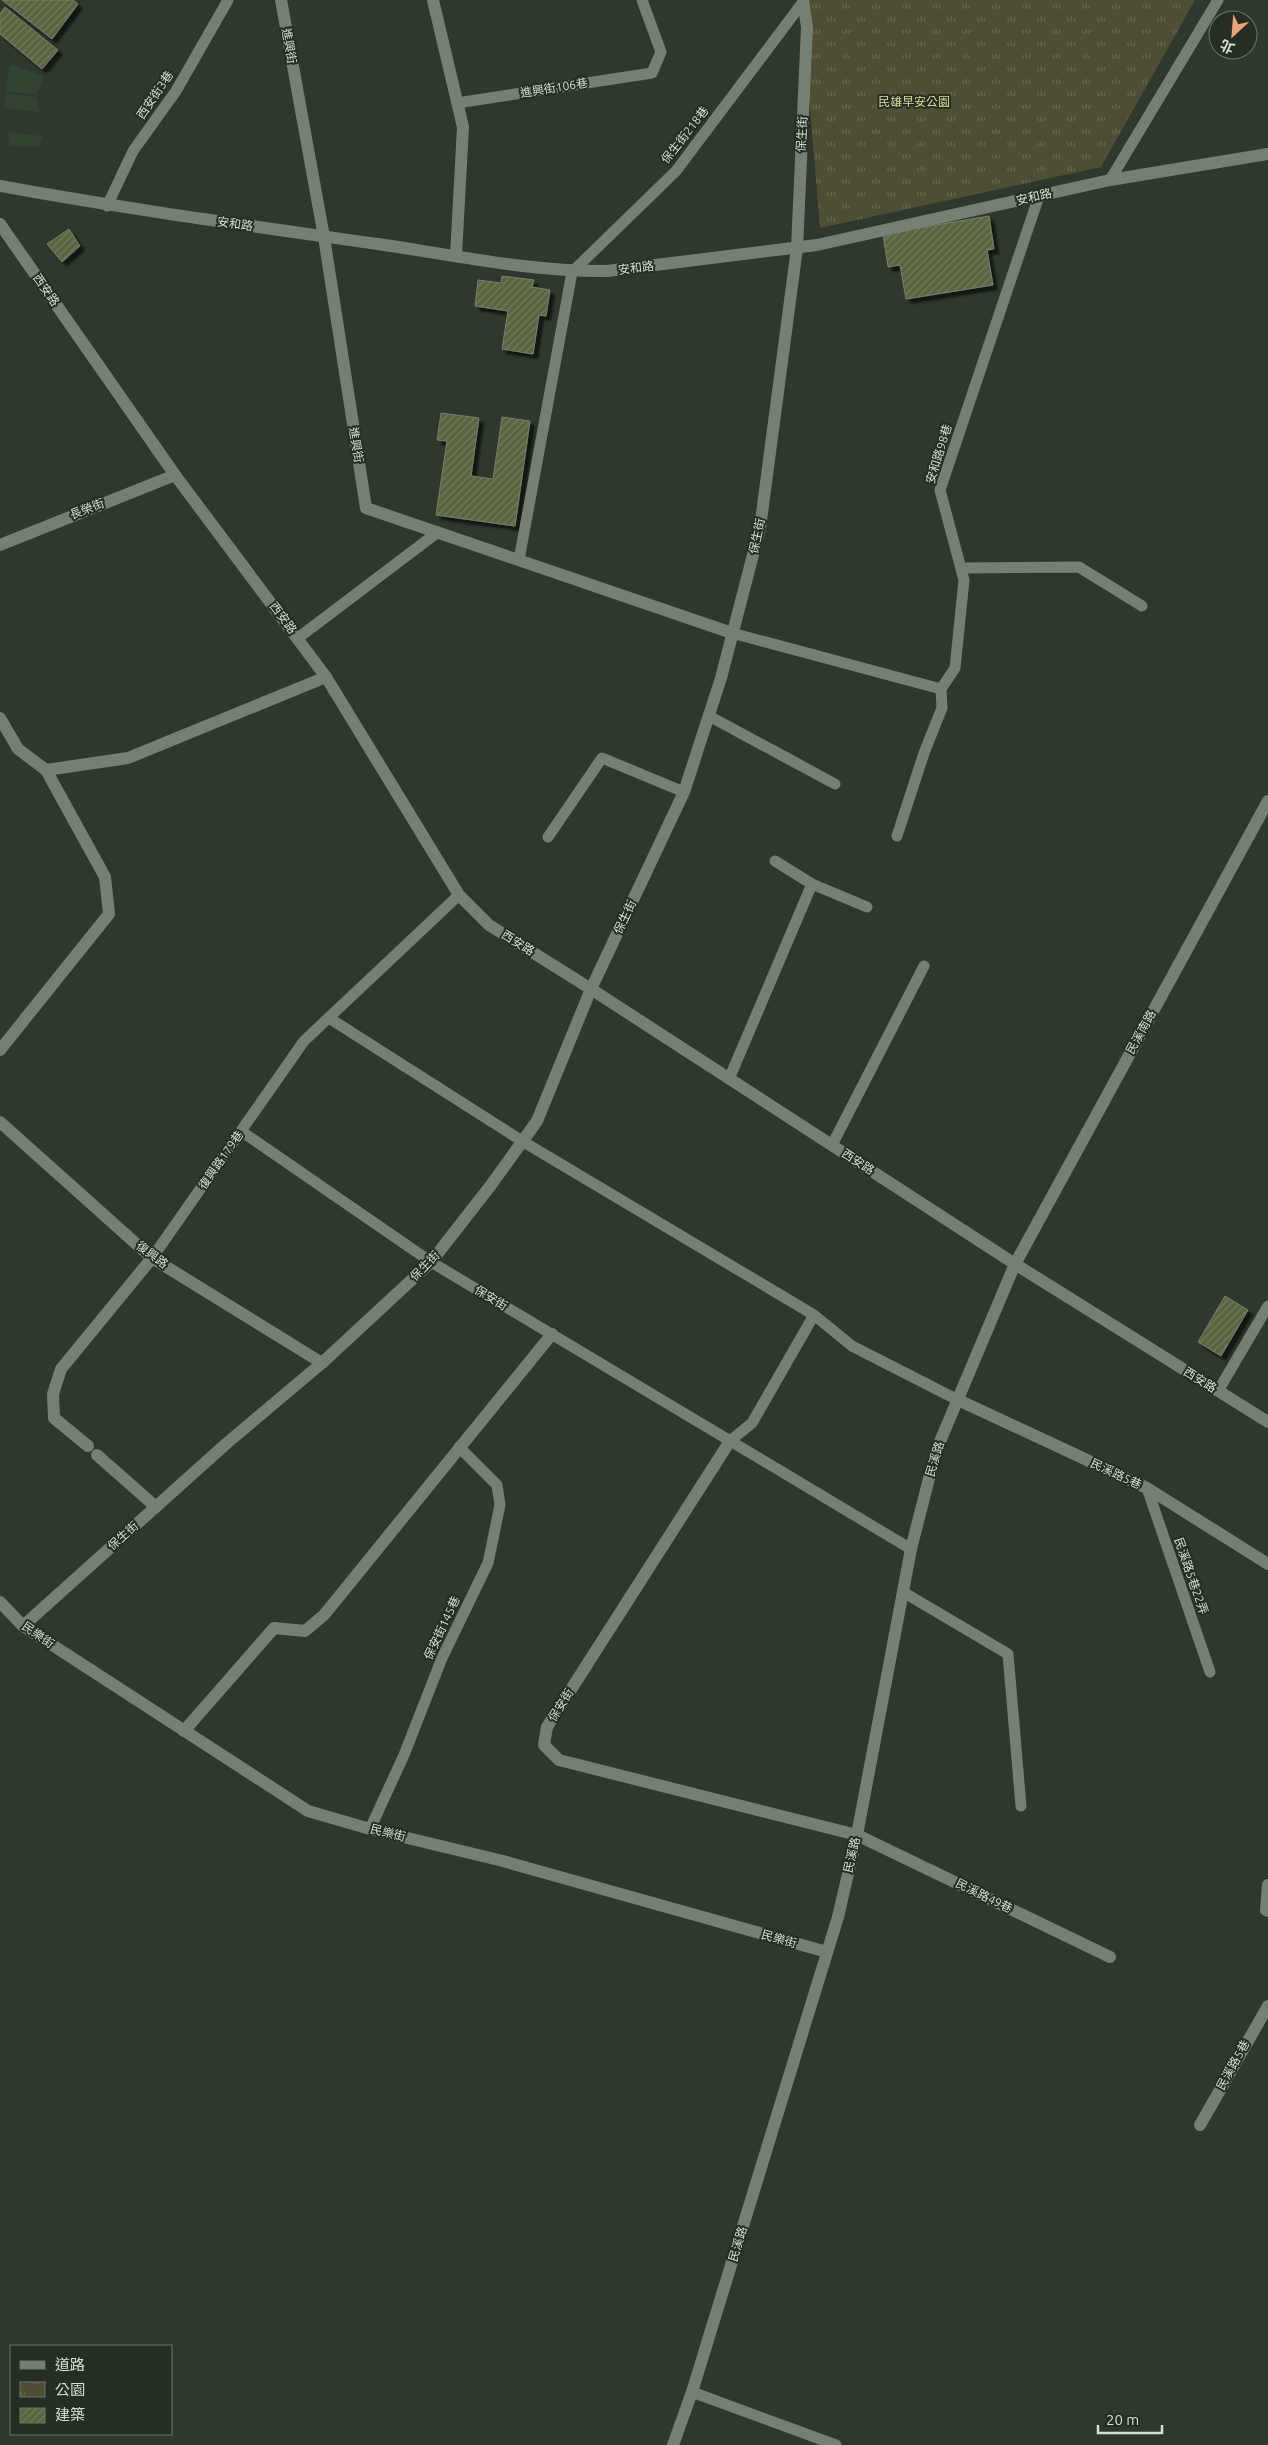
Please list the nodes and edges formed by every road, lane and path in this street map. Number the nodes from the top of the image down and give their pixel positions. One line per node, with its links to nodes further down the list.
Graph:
1 (228, 0): 12 (lane, 西安街3巷)
2 (280, 0): 14 (street, 進興街)
3 (433, 0): 7 (street)
4 (642, 0): 7 (lane, 進興街106巷)
5 (1218, 0): 9 (lane)
6 (803, 1): 15 (street, 保生街); 17 (lane, 保生街218巷)
7 (457, 102): 16 (street)
8 (1268, 154): 9 (street, 安和路)
9 (1110, 180): 11 (street, 安和路)
10 (0, 186): 12 (street, 安和路)
11 (1039, 196): 15 (street, 安和路); 22 (lane, 安和路98巷)
12 (107, 206): 14 (street, 安和路)
13 (0, 224): 18 (street, 西安路)
14 (324, 237): 16 (street, 安和路); 19 (street, 進興街)
15 (797, 248): 17 (street, 安和路); 24 (street, 保生街)
16 (456, 255): 17 (street, 安和路)
17 (572, 272): 21 (lane)
18 (175, 475): 20 (street, 長榮街); 25 (street, 西安路)
19 (438, 532): 21 (street, 進興街); 25 (lane)
20 (0, 545)
21 (519, 560): 24 (street, 進興街)
22 (962, 568): 23 (lane); 27 (lane, 安和路98巷)
23 (1142, 606)
24 (732, 633): 27 (lane); 28 (street, 保生街)
25 (298, 638): 26 (street, 西安路)
26 (326, 677): 30 (street); 38 (street, 西安路)
27 (941, 689): 34 (lane)
28 (709, 716): 31 (lane); 32 (street, 保生街)
29 (0, 718): 30 (street)
30 (46, 770): 43 (street)
31 (835, 784)
32 (684, 792): 35 (lane); 41 (street, 保生街)
33 (1268, 801): 51 (street, 民溪南路)
34 (897, 836)
35 (548, 837)
36 (775, 861): 37 (lane)
37 (812, 884): 39 (lane); 44 (lane)
38 (459, 895): 41 (street, 西安路); 42 (lane, 復興路179巷)
39 (867, 907)
40 (924, 966): 48 (lane)
41 (591, 989): 44 (street, 西安路); 47 (street, 保生街)
42 (329, 1018): 46 (lane, 復興路179巷); 47 (lane)
43 (0, 1050)
44 (729, 1079): 48 (street, 西安路)
45 (0, 1122): 49 (street, 復興路)
46 (240, 1131): 49 (lane, 復興路179巷); 50 (lane, 保安街)
47 (522, 1141): 50 (street, 保生街); 53 (lane)
48 (832, 1145): 51 (street, 西安路)
49 (152, 1258): 55 (street, 復興路); 62 (street, 復興路179巷)
50 (431, 1262): 54 (lane, 保安街); 55 (street, 保生街)
51 (1015, 1264): 56 (street, 西安路); 57 (street, 民溪路)
52 (1268, 1306): 56 (lane)
53 (814, 1315): 57 (lane); 59 (lane)
54 (552, 1334): 59 (lane, 保安街); 60 (street)
55 (322, 1363): 62 (street, 保生街)
56 (1218, 1391): 58 (street, 西安路)
57 (956, 1399): 61 (street, 民溪路5巷); 63 (street, 民溪路)
58 (1268, 1422)
59 (730, 1441): 63 (lane, 保安街); 72 (street, 保安街)
60 (459, 1447): 69 (street); 71 (lane, 保安街145巷)
61 (1147, 1488): 64 (street, 民溪路5巷); 68 (lane, 民溪路5巷22弄)
62 (156, 1507): 67 (street, 保生街)
63 (911, 1548): 65 (street, 民溪路)
64 (1268, 1564)
65 (903, 1592): 70 (lane); 72 (street, 民溪路)
66 (0, 1602): 67 (street, 民樂街)
67 (23, 1626): 69 (street, 民樂街)
68 (1210, 1672)
69 (184, 1731): 71 (street, 民樂街)
70 (1021, 1806)
71 (370, 1829): 75 (street, 民樂街)
72 (857, 1835): 75 (street, 民溪路); 76 (street, 民溪路49巷)
73 (1268, 1885): 74 (street)
74 (1268, 1911)
75 (827, 1952): 79 (street, 民溪路)
76 (1110, 1957)
77 (1268, 2006): 78 (street, 民溪路5巷)
78 (1200, 2126)
79 (692, 2392): 80 (street, 民溪路); 81 (lane)
80 (674, 2445)
81 (836, 2445)

